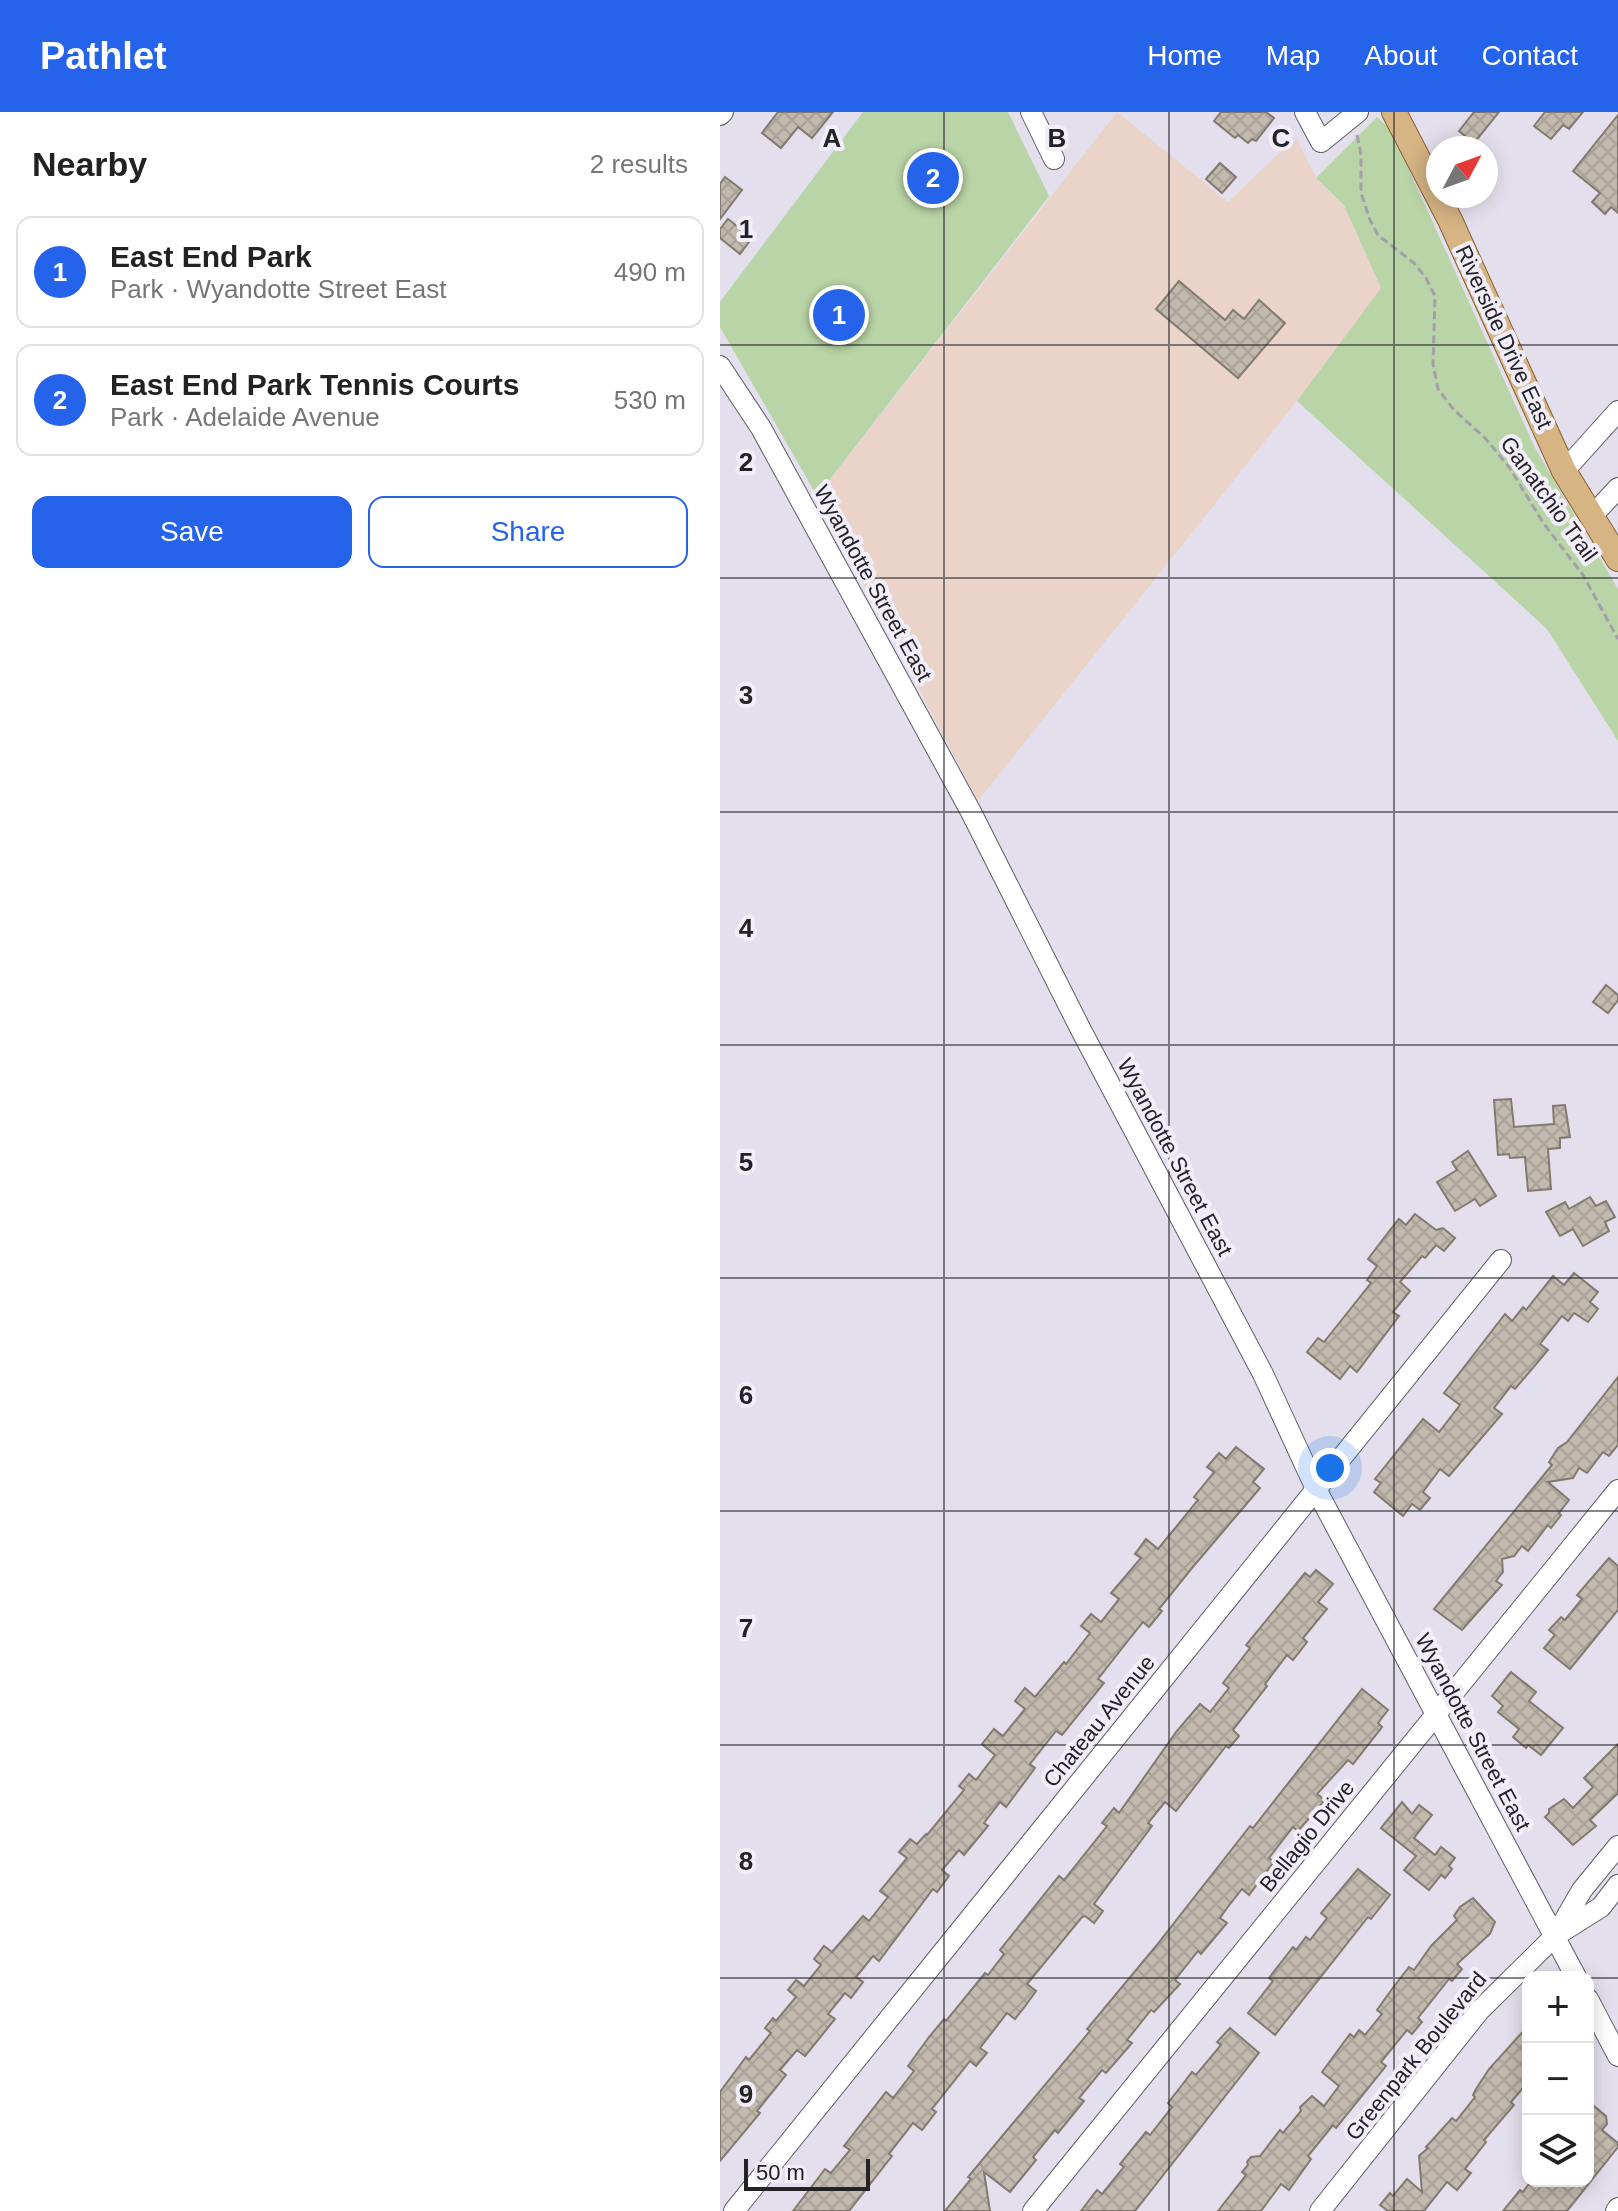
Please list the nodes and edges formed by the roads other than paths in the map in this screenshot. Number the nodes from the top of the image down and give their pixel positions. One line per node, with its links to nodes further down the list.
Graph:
1 (1031, 112): 5 (street)
2 (1305, 112): 4 (street)
3 (1394, 112): 8 (main road, Riverside Drive East)
4 (1357, 121)
5 (1054, 159)
6 (720, 366): 14 (street, Wyandotte Street East)
7 (1618, 411): 8 (street)
8 (1564, 471): 10 (main road, Riverside Drive East)
9 (1618, 488): 10 (street)
10 (1592, 516): 11 (main road, Riverside Drive East)
11 (1618, 559)
12 (1501, 1260): 14 (street, Chateau Avenue)
13 (1618, 1490): 15 (street, Bellagio Drive)
14 (1317, 1491): 15 (street, Wyandotte Street East); 22 (street, Chateau Avenue)
15 (1437, 1714): 18 (street, Wyandotte Street East); 23 (street, Bellagio Drive)
16 (1618, 1846): 18 (street, Greenpark Boulevard)
17 (1618, 1885): 18 (street, Greenpark Boulevard)
18 (1555, 1936): 19 (street, Wyandotte Street East); 24 (street, Greenpark Boulevard)
19 (1573, 1971)
20 (1594, 2010): 21 (street)
21 (1618, 2056)
22 (734, 2211)
23 (1033, 2211)
24 (1320, 2211)

